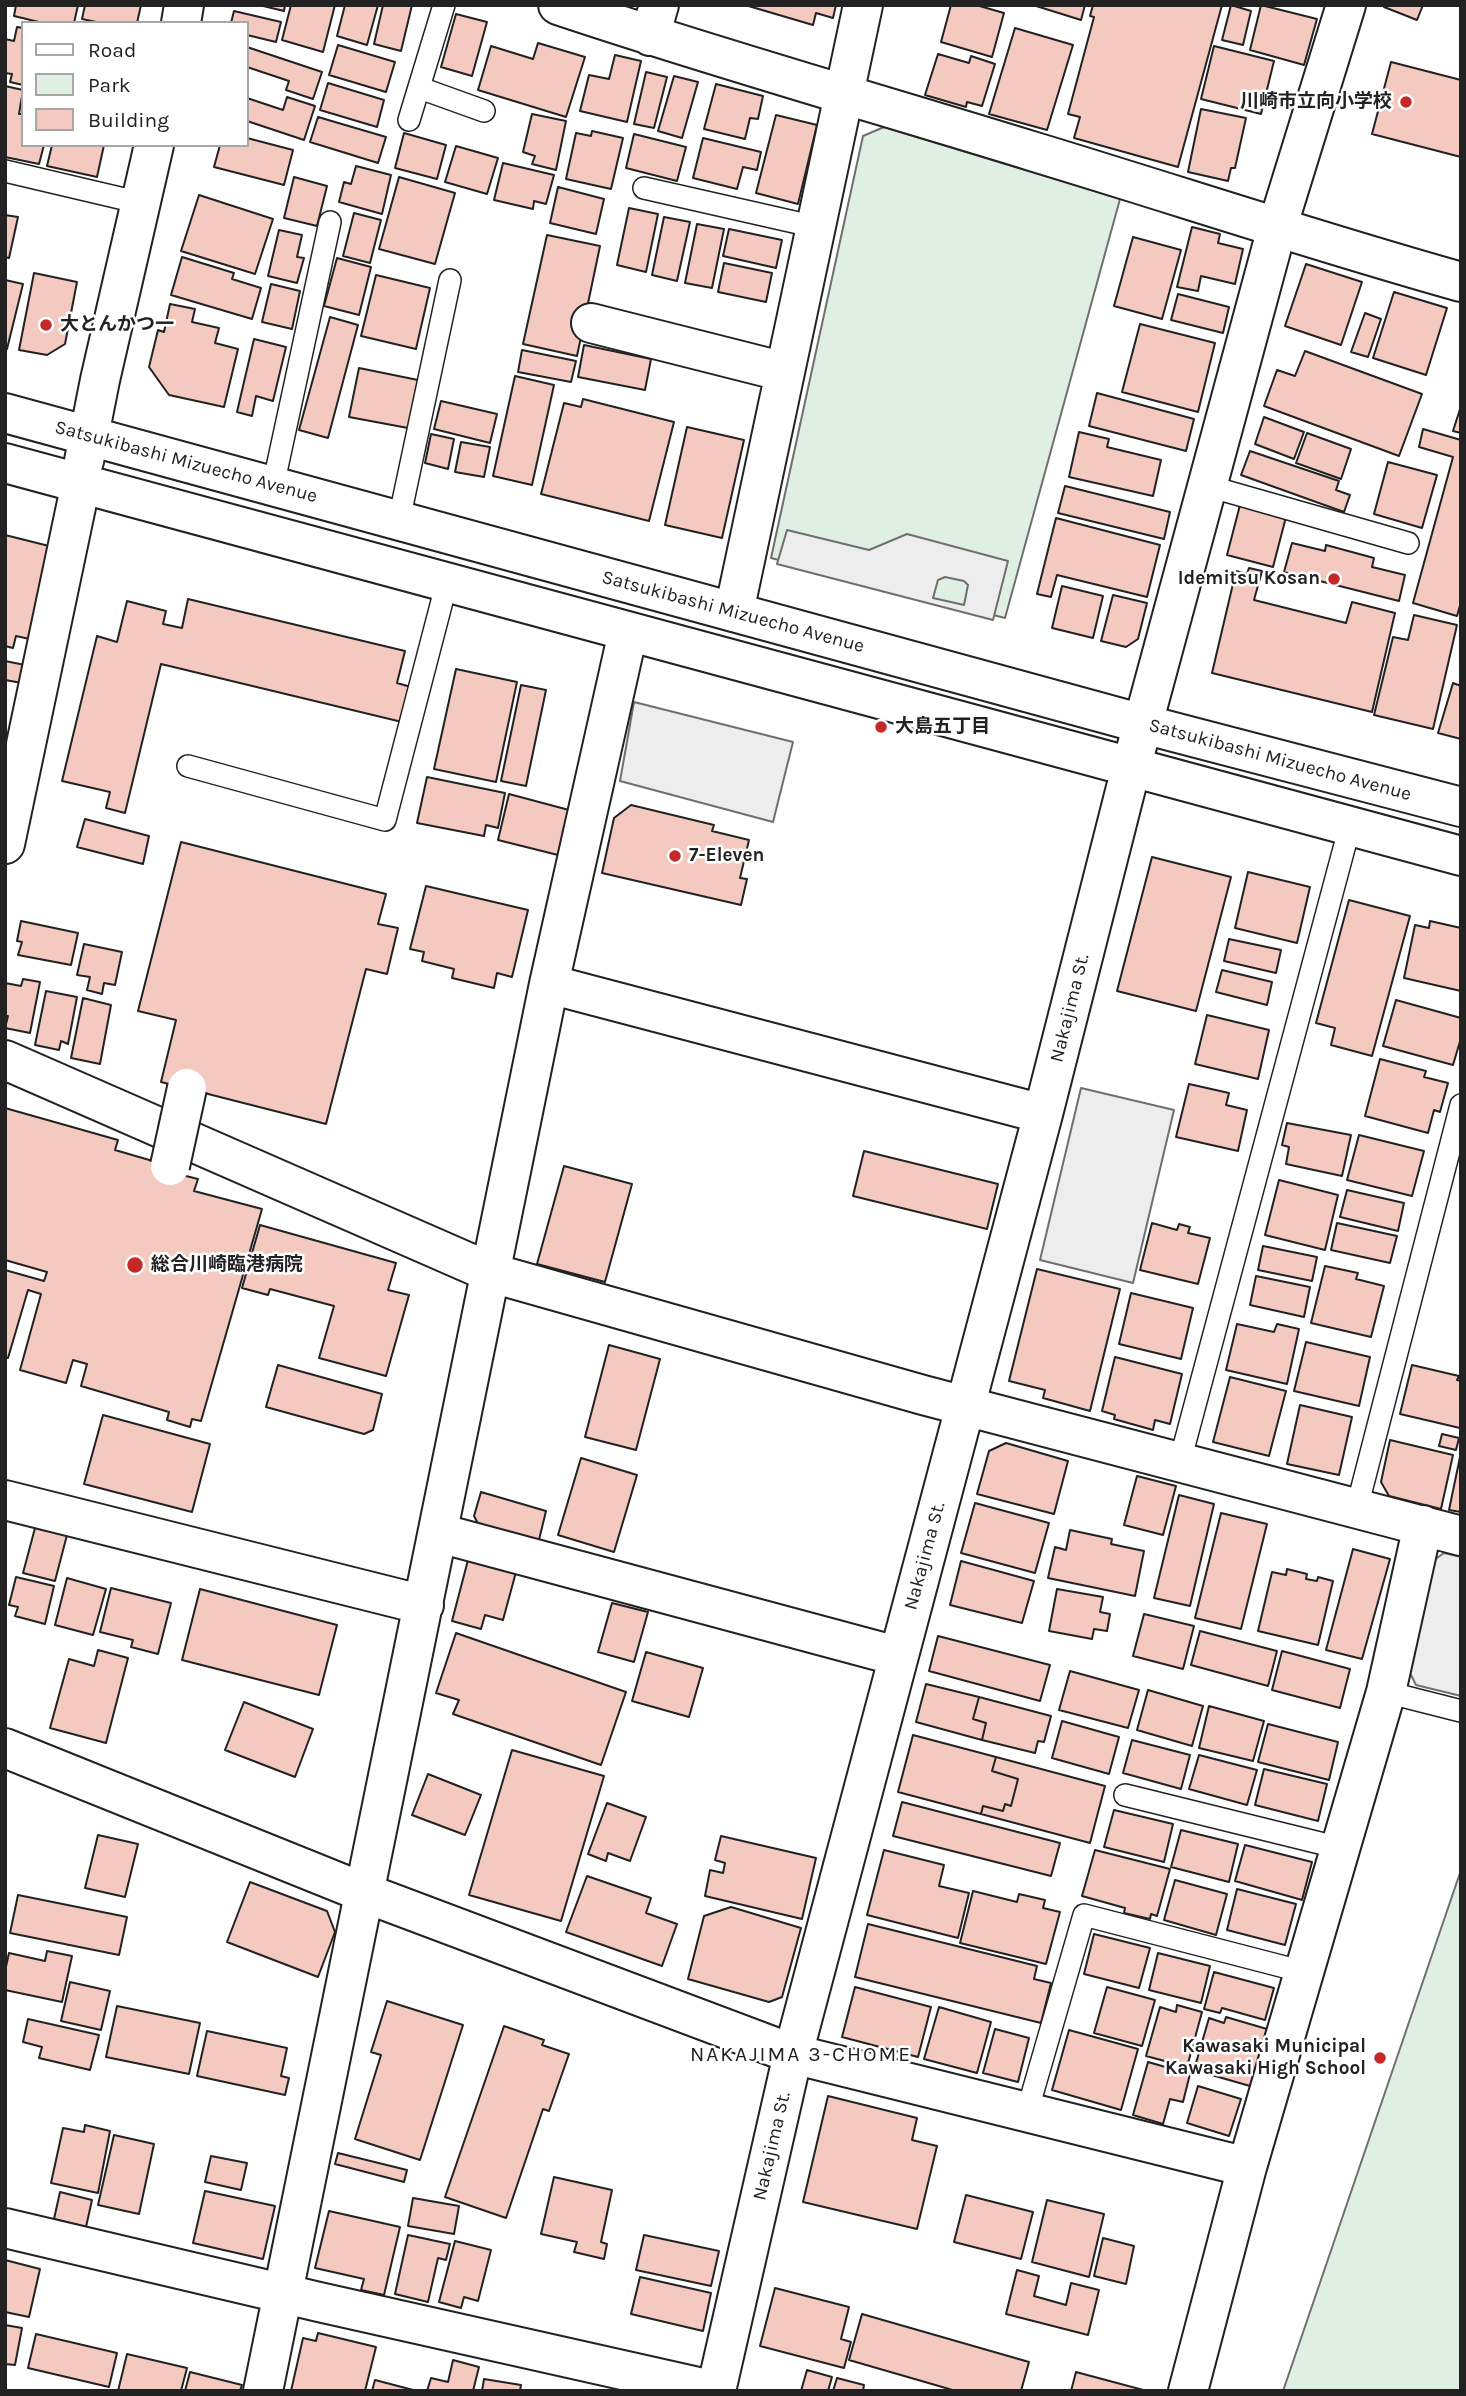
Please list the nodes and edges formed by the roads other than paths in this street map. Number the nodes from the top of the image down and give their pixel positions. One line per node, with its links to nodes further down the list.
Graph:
1 (444, 5): 6 (lane)
2 (558, 5): 5 (street)
3 (863, 5): 7 (street)
4 (1346, 5): 16 (street, Nakajima St.)
5 (655, 21): 7 (street)
6 (421, 88): 8 (lane); 9 (lane)
7 (844, 95): 15 (street); 16 (street)
8 (484, 111)
9 (409, 120)
10 (154, 147): 13 (street)
11 (5, 171): 13 (lane)
12 (644, 188): 15 (lane)
13 (141, 203): 22 (street)
14 (330, 222): 25 (lane)
15 (816, 227): 20 (street)
16 (1277, 228): 18 (street); 26 (street, Nakajima St.)
17 (450, 280): 27 (lane)
18 (1461, 282)
19 (591, 323): 20 (street)
20 (785, 372): 30 (street)
21 (5, 414): 22 (street, Satsukibashi Mizuecho Avenue)
22 (88, 435): 24 (street); 25 (street, Satsukibashi Mizuecho Avenue)
23 (5, 463): 24 (street)
24 (81, 483): 29 (street); 37 (street)
25 (273, 486): 27 (street, Satsukibashi Mizuecho Avenue)
26 (1208, 486): 28 (lane); 32 (street, Nakajima St.)
27 (398, 520): 30 (street, Satsukibashi Mizuecho Avenue)
28 (1408, 543)
29 (447, 582): 31 (street); 33 (lane)
30 (734, 612): 32 (street, Satsukibashi Mizuecho Avenue)
31 (628, 632): 34 (street); 39 (street)
32 (1143, 724): 34 (street, Nakajima St.); 35 (street, Satsukibashi Mizuecho Avenue)
33 (188, 766)
34 (1131, 768): 36 (street); 43 (street, Nakajima St.)
35 (1461, 807)
36 (1350, 827): 38 (street); 47 (lane)
37 (5, 844)
38 (1461, 856)
39 (550, 984): 43 (street); 45 (street)
40 (5, 1060): 45 (street)
41 (187, 1088): 44 (street, bridge)
42 (1461, 1105): 49 (lane)
43 (1043, 1114): 46 (street, Nakajima St.)
44 (170, 1166)
45 (492, 1273): 46 (street); 51 (street)
46 (966, 1406): 47 (street); 54 (street, Nakajima St.)
47 (1180, 1461): 49 (street)
48 (5, 1500): 53 (street)
49 (1357, 1507): 50 (street)
50 (1423, 1525): 52 (street); 55 (street)
51 (439, 1533): 53 (street); 54 (street)
52 (1461, 1536)
53 (424, 1605): 60 (street)
54 (897, 1656): 62 (street, Nakajima St.)
55 (1386, 1692): 56 (lane); 59 (street)
56 (1461, 1711)
57 (5, 1748): 60 (street)
58 (1125, 1795): 59 (lane)
59 (1340, 1848): 61 (street)
60 (365, 1893): 62 (street); 66 (street)
61 (1304, 1972): 63 (lane); 64 (street)
62 (793, 2054): 63 (street); 68 (street, Nakajima St.)
63 (1027, 2112): 64 (street)
64 (1247, 2167): 69 (street)
65 (5, 2228): 66 (street)
66 (283, 2293): 67 (street); 68 (street)
67 (263, 2391)
68 (716, 2391)
69 (1188, 2391)

